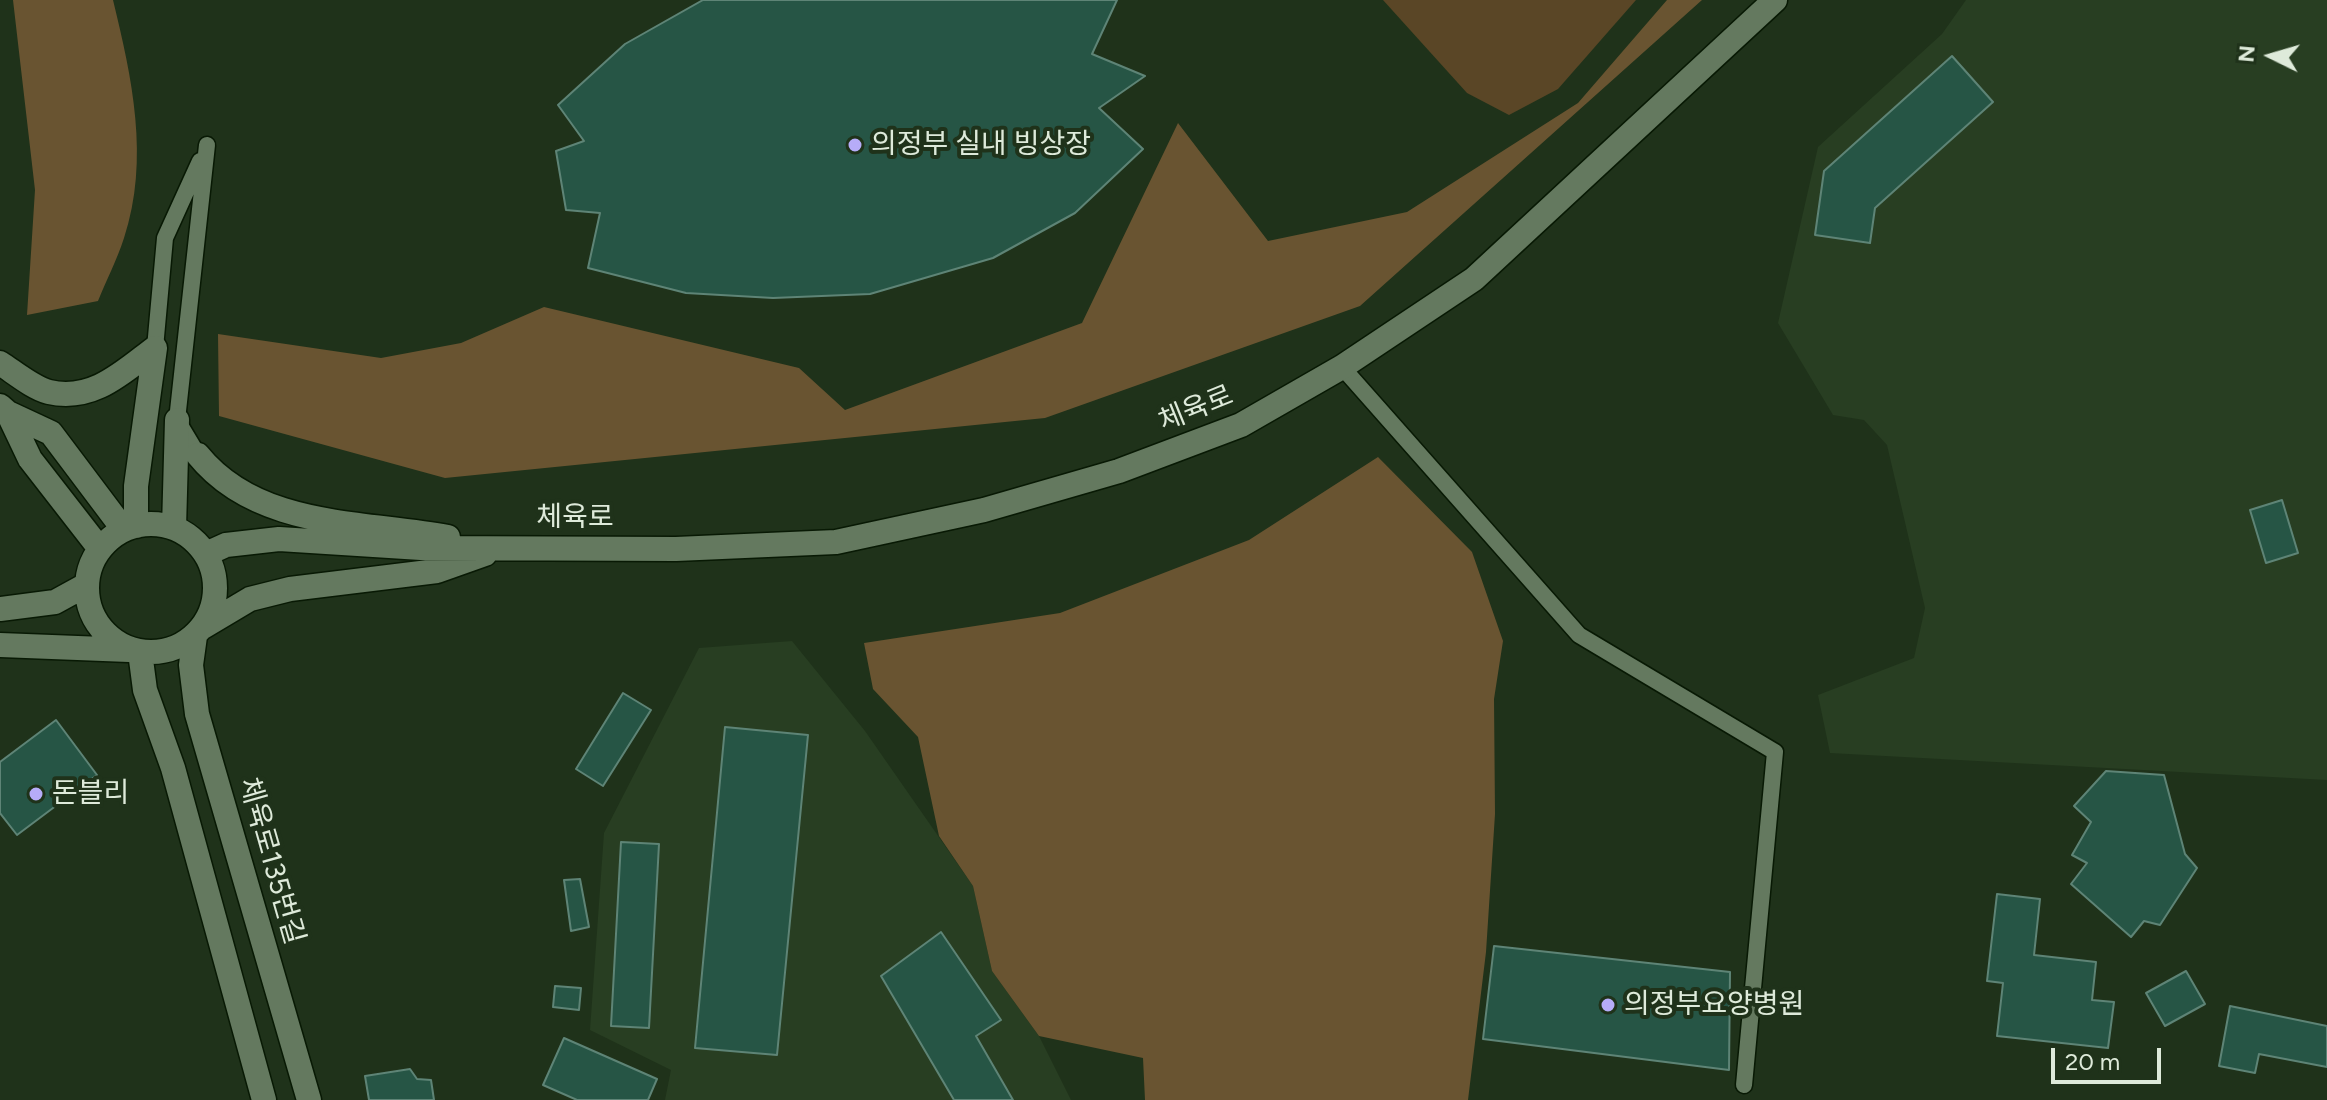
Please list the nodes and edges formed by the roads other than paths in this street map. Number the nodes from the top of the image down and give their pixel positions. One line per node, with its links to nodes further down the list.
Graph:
1 (1775, 0): 4 (street, 체육로)
2 (155, 348): 3 (street); 6 (lane); 8 (street)
3 (0, 363)
4 (1342, 367): 10 (street, 체육로); 18 (lane)
5 (4, 409): 8 (street); 11 (street)
6 (177, 420): 7 (lane); 9 (street)
7 (198, 455): 10 (street)
8 (130, 528): 9 (street); 11 (street)
9 (174, 528): 12 (street)
10 (502, 548): 12 (street); 15 (street)
11 (100, 549): 13 (street)
12 (206, 554): 15 (street)
13 (86, 585): 14 (street); 17 (street)
14 (0, 609)
15 (199, 631): 17 (street); 20 (street, 체육로135번길)
16 (0, 645): 17 (street)
17 (135, 651): 19 (street)
18 (1744, 1085)
19 (264, 1100)
20 (309, 1100)

